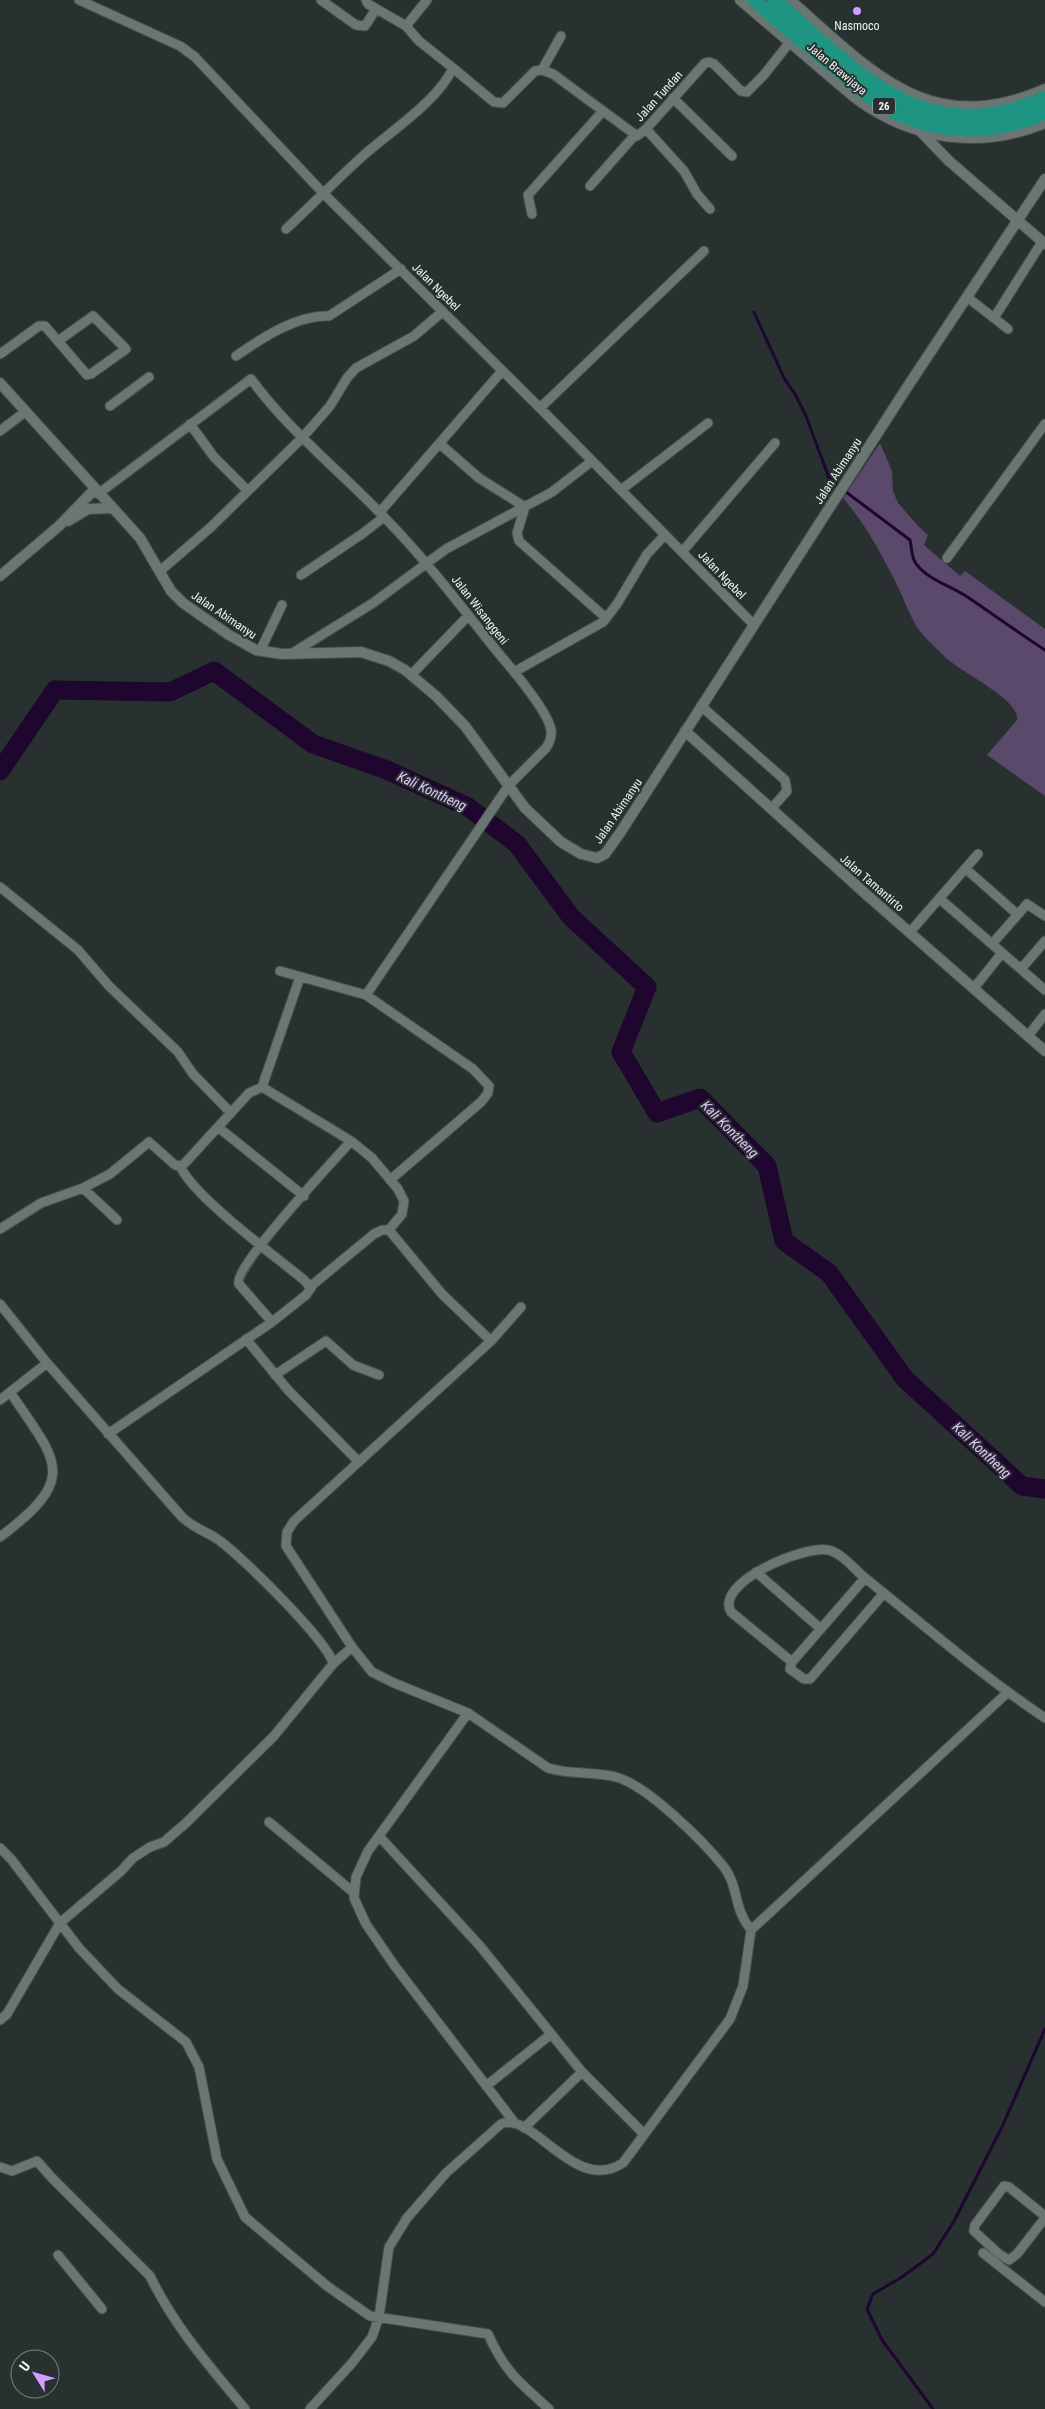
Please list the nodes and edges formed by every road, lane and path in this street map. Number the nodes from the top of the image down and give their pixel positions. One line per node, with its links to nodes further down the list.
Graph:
1 (79, 0): 27 (street, Jalan Ngebel)
2 (321, 0): 9 (street)
3 (366, 0): 9 (street)
4 (427, 0): 10 (street)
5 (740, 0): 12 (street)
6 (754, 0): 19 (highway, Jalan Brawijaya / 26)
7 (774, 0): 17 (highway, Jalan Brawijaya / 26)
8 (790, 0): 15 (street)
9 (376, 9): 10 (street)
10 (406, 26): 13 (street)
11 (562, 36): 14 (street)
12 (790, 42): 16 (street, Jalan Tundan); 22 (street)
13 (453, 68): 14 (street); 27 (street)
14 (542, 70): 18 (street, Jalan Tundan)
15 (1045, 88)
16 (673, 98): 21 (street, Jalan Tundan); 24 (street)
17 (1045, 98)
18 (603, 111): 23 (street, Jalan Tundan); 29 (street)
19 (1045, 113)
20 (1045, 123): 22 (street)
21 (646, 129): 23 (street, Jalan Tundan); 28 (street)
22 (921, 132): 30 (street)
23 (635, 135): 26 (street)
24 (732, 156)
25 (1045, 178): 30 (street, Jalan Abimanyu)
26 (590, 186)
27 (324, 194): 31 (street); 34 (street, Jalan Ngebel)
28 (710, 209)
29 (532, 214)
30 (1018, 221): 32 (street); 35 (street, Jalan Abimanyu)
31 (286, 230)
32 (1044, 243): 37 (street)
33 (704, 252): 46 (street)
34 (401, 269): 36 (street, Jalan Ngebel); 41 (street)
35 (967, 297): 37 (street); 73 (street, Jalan Abimanyu)
36 (442, 312): 42 (street, Jalan Ngebel); 52 (street)
37 (994, 318): 38 (street)
38 (1008, 330)
39 (58, 341): 39 (street); 40 (street)
40 (0, 354)
41 (236, 356)
42 (502, 371): 46 (street, Jalan Ngebel); 54 (street)
43 (148, 377): 45 (street)
44 (0, 383): 47 (street, Jalan Abimanyu)
45 (110, 406)
46 (540, 408): 55 (street, Jalan Ngebel)
47 (25, 412): 51 (street); 58 (street, Jalan Abimanyu)
48 (708, 423): 57 (street)
49 (190, 424): 52 (street, Jalan Wisanggeni); 56 (street); 58 (street)
50 (1045, 424): 65 (street)
51 (0, 431)
52 (302, 438): 56 (street); 61 (street, Jalan Wisanggeni)
53 (775, 443): 64 (street)
54 (440, 444): 59 (street); 61 (street)
55 (592, 461): 57 (street, Jalan Ngebel); 59 (street)
56 (247, 490): 67 (street)
57 (621, 490): 63 (street, Jalan Ngebel)
58 (96, 491): 60 (street, Jalan Abimanyu); 62 (street)
59 (525, 507): 66 (street); 72 (street)
60 (112, 508): 62 (street); 67 (street, Jalan Abimanyu)
61 (382, 514): 66 (street, Jalan Wisanggeni); 68 (street)
62 (59, 526): 69 (street)
63 (665, 535): 64 (street, Jalan Ngebel); 72 (street)
64 (682, 552): 73 (street, Jalan Ngebel)
65 (947, 558)
66 (428, 562): 71 (street, Jalan Wisanggeni); 75 (street)
67 (160, 571): 74 (street, Jalan Abimanyu)
68 (301, 575)
69 (0, 576)
70 (282, 605): 74 (street)
71 (468, 616): 76 (street, Jalan Wisanggeni); 77 (street)
72 (606, 618): 76 (street)
73 (754, 625): 78 (street, Jalan Abimanyu)
74 (260, 651): 75 (street, Jalan Abimanyu)
75 (291, 654): 77 (street, Jalan Abimanyu)
76 (514, 672): 80 (street, Jalan Wisanggeni)
77 (411, 675): 80 (street, Jalan Abimanyu)
78 (701, 706): 79 (street, Jalan Abimanyu); 81 (street)
79 (685, 731): 80 (street, Jalan Abimanyu); 81 (street, Jalan Tamantirto)
80 (509, 785): 97 (street, Jalan Wisanggeni)
81 (771, 810): 88 (street, Jalan Tamantirto)
82 (978, 854): 83 (street)
83 (966, 869): 85 (street); 86 (street)
84 (0, 887): 102 (street)
85 (940, 899): 88 (street); 90 (street)
86 (1017, 914): 87 (street); 90 (street)
87 (1045, 916)
88 (910, 932): 95 (street, Jalan Tamantirto)
89 (1045, 941): 92 (street)
90 (992, 944): 91 (street)
91 (1002, 953): 92 (street); 95 (street)
92 (1021, 969): 96 (street)
93 (280, 971): 94 (street)
94 (300, 977): 97 (street); 101 (street)
95 (974, 988): 99 (street, Jalan Tamantirto)
96 (1045, 990)
97 (366, 995): 106 (street)
98 (1045, 1014): 99 (street)
99 (1028, 1036): 100 (street, Jalan Tamantirto)
100 (1045, 1051)
101 (262, 1087): 102 (street); 104 (street)
102 (231, 1113): 103 (street)
103 (219, 1128): 105 (street); 108 (street)
104 (351, 1141): 106 (street); 108 (street)
105 (180, 1166): 107 (street); 112 (street)
106 (390, 1180): 111 (street)
107 (83, 1188): 109 (street); 110 (street)
108 (304, 1196): 112 (street)
109 (117, 1220)
110 (0, 1229)
111 (389, 1230): 113 (street); 118 (street)
112 (260, 1244): 113 (street); 116 (street)
113 (311, 1286): 116 (street)
114 (0, 1304): 119 (street)
115 (521, 1307): 118 (street)
116 (272, 1322): 117 (street)
117 (246, 1339): 120 (street); 124 (street)
118 (491, 1341): 125 (street)
119 (47, 1363): 122 (street); 124 (street)
120 (275, 1374): 121 (street); 125 (street)
121 (379, 1375)
122 (10, 1392): 123 (street); 126 (street)
123 (0, 1400)
124 (108, 1434): 133 (street)
125 (359, 1462): 131 (street)
126 (0, 1537)
127 (756, 1572): 128 (street); 130 (street); 132 (street)
128 (865, 1578): 129 (street); 130 (street)
129 (884, 1593): 132 (street); 134 (street)
130 (821, 1629): 132 (street)
131 (352, 1647): 133 (street); 135 (street)
132 (792, 1662)
133 (333, 1664): 141 (street)
134 (1007, 1693): 136 (street); 142 (street)
135 (468, 1713): 138 (street); 142 (street)
136 (1045, 1718)
137 (269, 1822): 140 (street)
138 (379, 1836): 140 (street); 144 (street)
139 (0, 1848): 141 (street)
140 (353, 1892): 146 (street)
141 (60, 1923): 143 (street); 156 (street)
142 (751, 1930): 149 (street)
143 (0, 2020)
144 (550, 2036): 145 (street); 146 (street)
145 (582, 2072): 148 (street); 149 (street)
146 (486, 2086): 147 (street)
147 (514, 2122): 148 (street); 156 (street)
148 (524, 2128): 149 (street)
149 (644, 2134)
150 (0, 2167): 157 (street)
151 (1045, 2217): 151 (street)
152 (983, 2253): 154 (street)
153 (58, 2254): 155 (street)
154 (1045, 2302)
155 (102, 2308)
156 (379, 2317): 158 (street); 159 (street)
157 (245, 2409)
158 (310, 2409)
159 (549, 2409)

